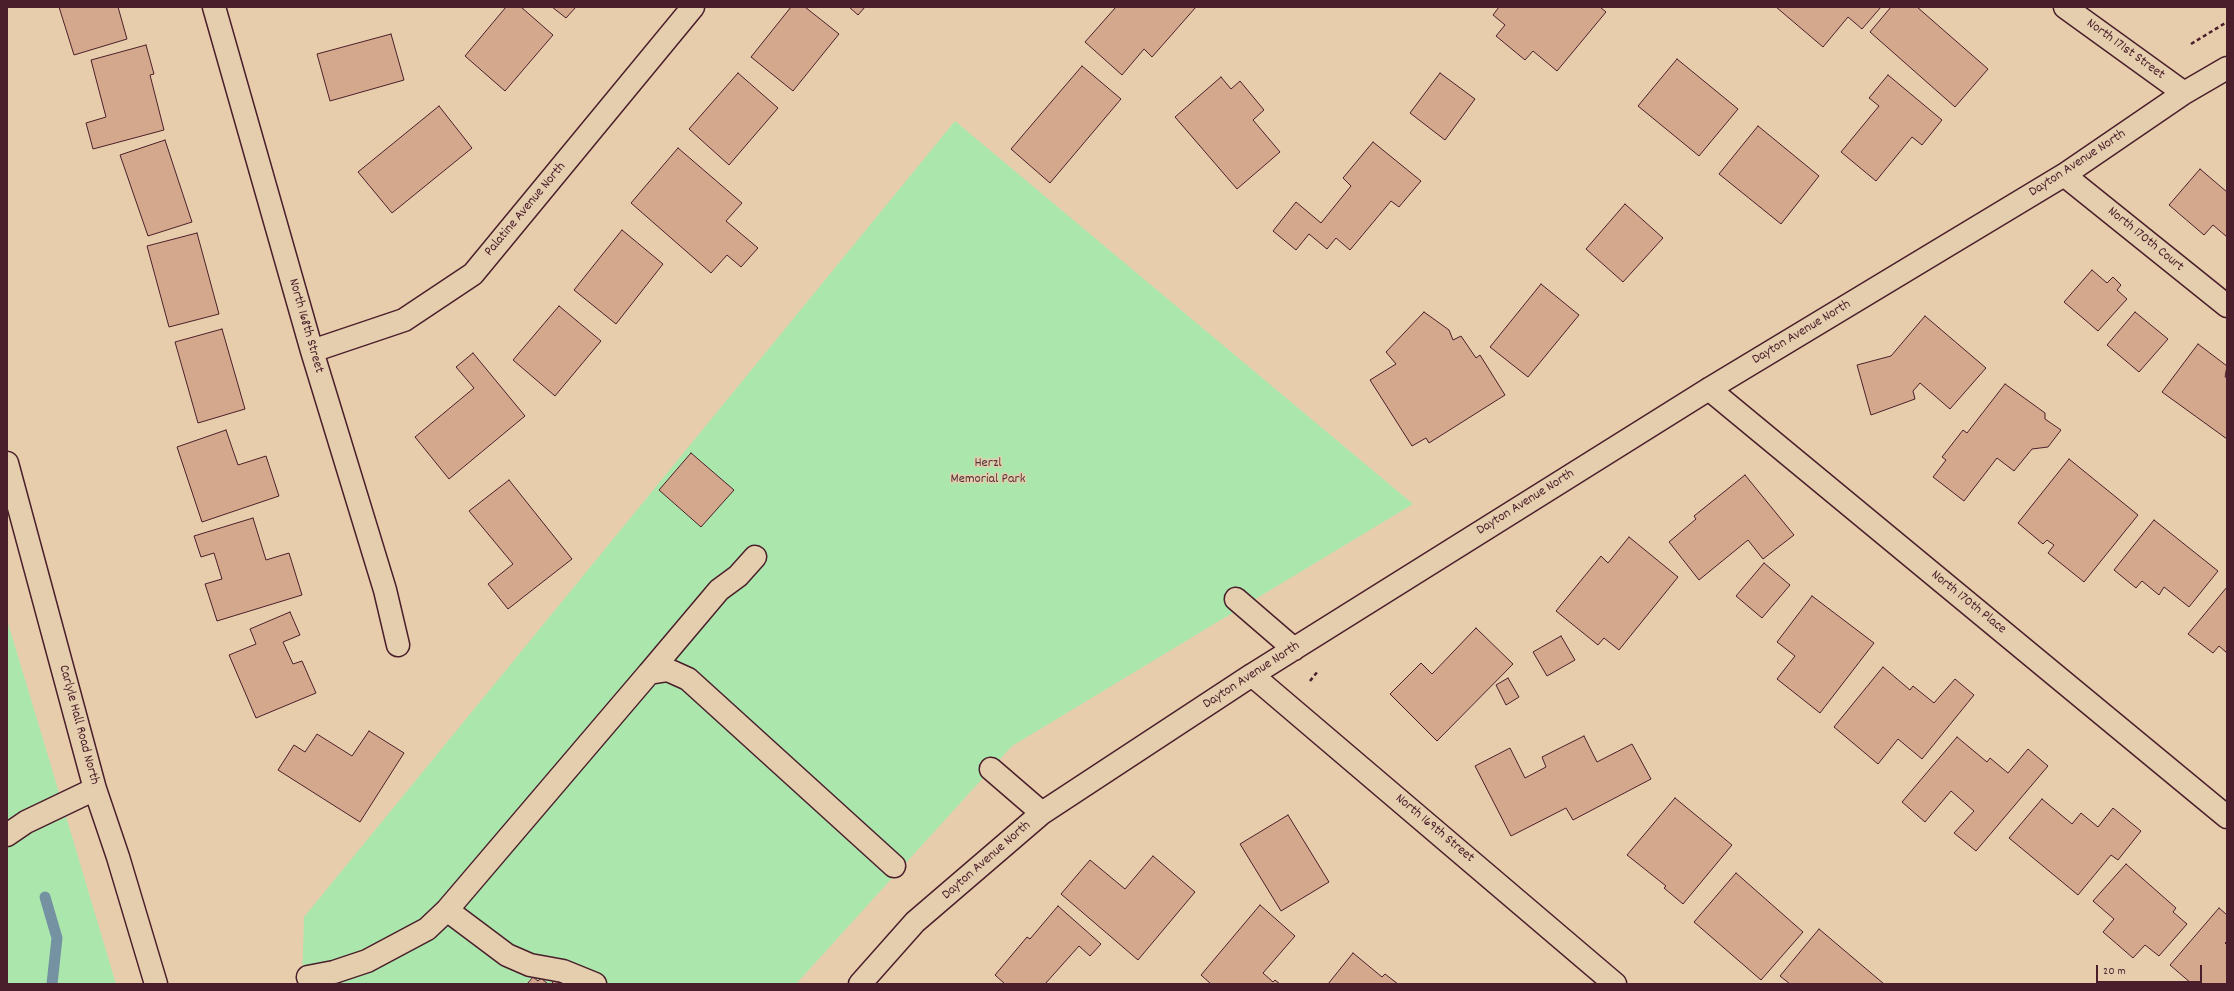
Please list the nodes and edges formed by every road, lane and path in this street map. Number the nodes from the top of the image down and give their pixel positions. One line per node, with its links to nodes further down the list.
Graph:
1 (214, 7): 10 (street, North 168th Street)
2 (694, 7): 10 (street, Palatine Avenue North)
3 (2065, 7): 7 (street, North 171st Street)
4 (2227, 22): 5 (path)
5 (2191, 44)
6 (2227, 68): 7 (street, Dayton Avenue North)
7 (2184, 93): 8 (street, Dayton Avenue North)
8 (2064, 175): 9 (street, North 170th Court); 11 (street, Dayton Avenue North)
9 (2227, 306)
10 (312, 351): 15 (street, North 168th Street)
11 (1709, 389): 16 (street, Dayton Avenue North); 22 (street, North 170th Place)
12 (7, 463): 20 (street, Carlyle Hall Road North)
13 (754, 557): 17 (street)
14 (1236, 599): 16 (street)
15 (398, 645)
16 (1294, 649): 18 (street, Dayton Avenue North)
17 (649, 673): 24 (street); 25 (street)
18 (1252, 675): 21 (street, Dayton Avenue North); 30 (street, North 169th Street)
19 (992, 769): 21 (street)
20 (95, 789): 23 (street); 27 (street, Carlyle Hall Road North)
21 (1042, 813): 29 (street, Dayton Avenue North)
22 (2227, 817)
23 (7, 835)
24 (894, 866)
25 (447, 910): 26 (street); 28 (street)
26 (308, 977)
27 (156, 984)
28 (595, 984)
29 (860, 984)
30 (1615, 984)

